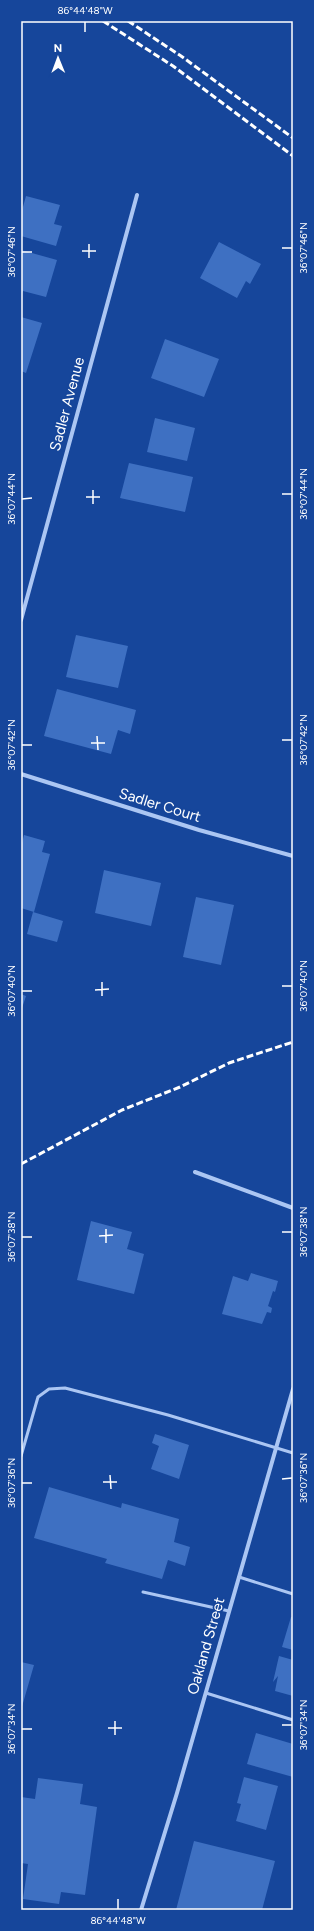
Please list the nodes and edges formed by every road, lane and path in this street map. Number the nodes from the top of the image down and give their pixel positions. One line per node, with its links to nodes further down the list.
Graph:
1 (137, 195): 2 (street, Sadler Avenue)
2 (21, 620)
3 (21, 774): 4 (street, Sadler Court)
4 (293, 856)
5 (196, 1172): 6 (street)
6 (293, 1208)
7 (293, 1389): 8 (street, Oakland Street)
8 (276, 1448): 9 (lane); 10 (lane); 11 (street, Oakland Street)
9 (293, 1453)
10 (21, 1456)
11 (239, 1577): 13 (lane); 14 (street, Oakland Street)
12 (143, 1592): 14 (lane)
13 (293, 1594)
14 (229, 1611): 15 (street, Oakland Street)
15 (206, 1693): 16 (lane); 17 (street, Oakland Street)
16 (293, 1720)
17 (141, 1910)

